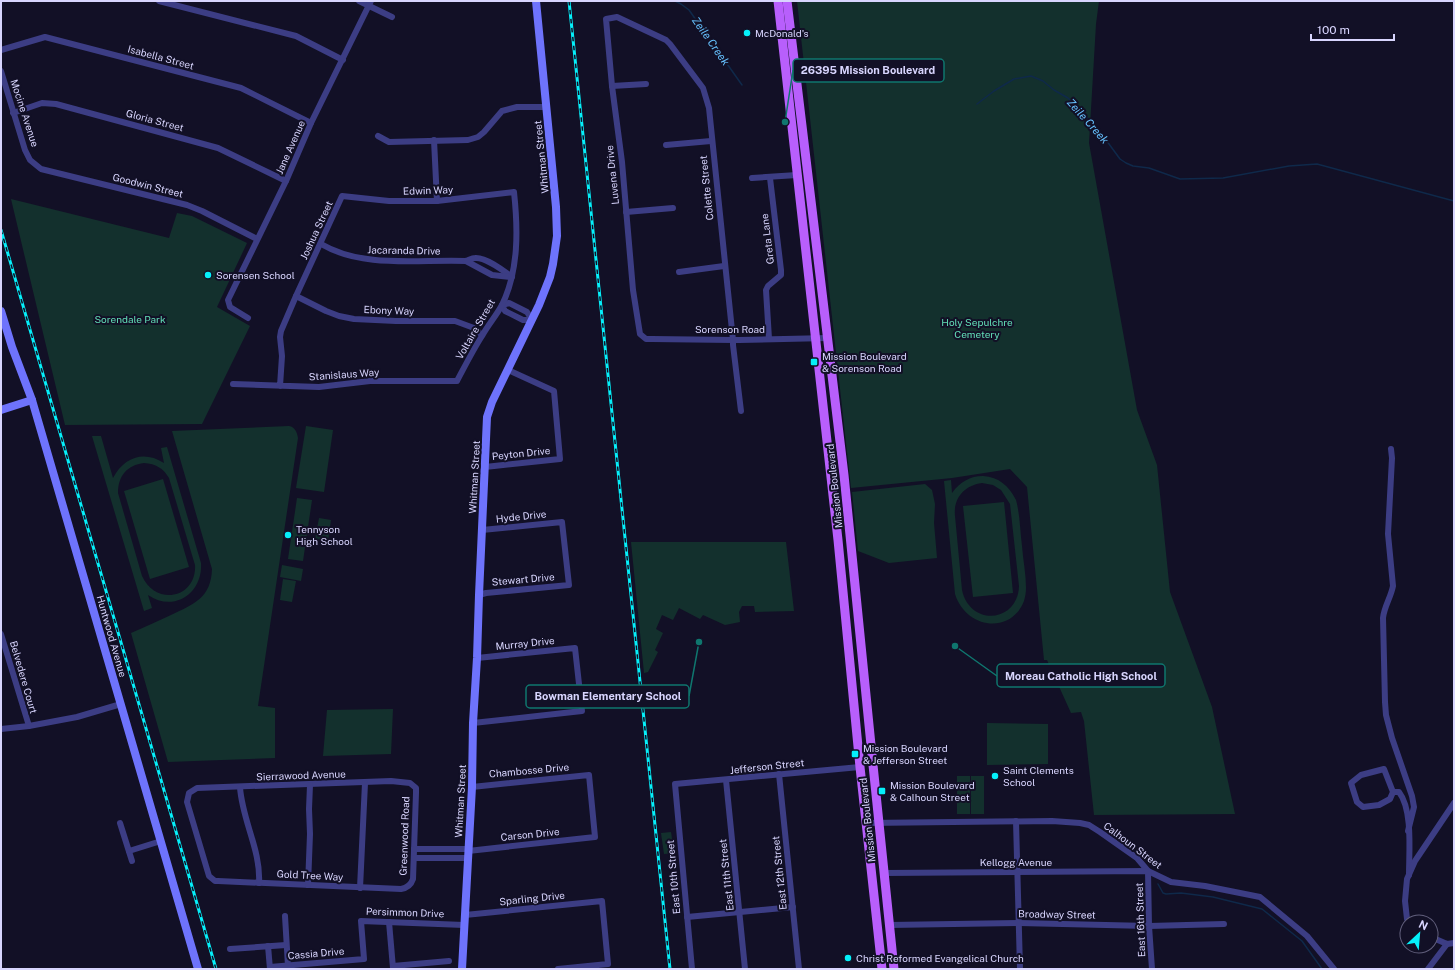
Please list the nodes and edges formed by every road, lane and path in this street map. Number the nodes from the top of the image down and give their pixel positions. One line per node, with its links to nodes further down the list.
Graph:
1 (159, 1): 9 (street)
2 (360, 1): 4 (street)
3 (536, 1): 13 (street, Whitman Street)
4 (370, 3): 6 (street); 9 (street, Jane Avenue)
5 (781, 3): 21 (main road, Mission Boulevard); 44 (main road, Mission Boulevard)
6 (392, 17)
7 (606, 19): 12 (street, Luvena Drive); 18 (street, Colette Street)
8 (1, 50): 15 (street, Isabella Street)
9 (343, 60): 15 (street, Jane Avenue)
10 (1, 71): 14 (street, Mocine Avenue)
11 (646, 84): 12 (street)
12 (612, 86): 29 (street, Luvena Drive)
13 (546, 107): 17 (street); 40 (street, Whitman Street)
14 (13, 113): 20 (street, Mocine Avenue); 24 (street, Gloria Street)
15 (311, 123): 24 (street, Jane Avenue)
16 (378, 136): 17 (street)
17 (434, 140): 27 (street)
18 (711, 141): 19 (street); 33 (street, Colette Street)
19 (666, 145)
20 (30, 160): 30 (street, Goodwin Street)
21 (797, 175): 23 (street); 43 (main road, Mission Boulevard)
22 (752, 178): 23 (street)
23 (770, 178): 45 (street, Greta Lane)
24 (286, 181): 30 (street, Jane Avenue)
25 (514, 192): 27 (street, Edwin Way); 35 (street, Voltaire Street)
26 (342, 196): 27 (street, Edwin Way); 31 (street, Joshua Street)
27 (437, 201)
28 (673, 208): 29 (street)
29 (626, 212): 41 (street, Luvena Drive)
30 (257, 239): 39 (street, Jane Avenue)
31 (321, 244): 32 (street, Jacaranda Drive); 36 (street, Joshua Street)
32 (466, 261): 35 (street, Jacaranda Drive); 35 (street, Jacaranda Drive)
33 (724, 266): 34 (street); 46 (street, Colette Street)
34 (679, 272)
35 (512, 277): 37 (street, Voltaire Street)
36 (296, 296): 42 (street, Ebony Way); 50 (street, Joshua Street)
37 (502, 304): 40 (street); 42 (street, Voltaire Street)
38 (1, 310): 51 (street, Huntwood Avenue)
39 (248, 318)
40 (532, 320): 47 (street, Whitman Street)
41 (638, 329): 46 (street, Sorenson Road)
42 (482, 335): 48 (street, Voltaire Street)
43 (815, 338): 44 (street, Sorenson Road); 45 (street, Sorenson Road); 56 (main road, Mission Boulevard)
44 (828, 338): 58 (main road, Mission Boulevard)
45 (769, 339): 46 (street, Sorenson Road)
46 (733, 340): 53 (street, Colette Street)
47 (508, 370): 55 (street, Whitman Street); 55 (street, Peyton Drive)
48 (457, 381): 50 (street, Stanislaus Way)
49 (233, 384): 50 (street, Stanislaus Way)
50 (280, 386)
51 (32, 400): 52 (street); 63 (street, Huntwood Avenue)
52 (1, 410)
53 (741, 411)
54 (1391, 449): 84 (street)
55 (485, 466): 57 (street, Whitman Street)
56 (835, 509): 58 (main road); 65 (main road, Mission Boulevard)
57 (482, 530): 59 (street, Hyde Drive); 60 (street, Whitman Street)
58 (851, 538): 64 (main road, Mission Boulevard)
59 (569, 585): 60 (street, Stewart Drive)
60 (479, 595): 62 (street, Whitman Street)
61 (1, 634): 67 (street, Belvedere Court)
62 (478, 658): 66 (street, Whitman Street); 66 (street, Murray Drive)
63 (121, 704): 67 (street); 86 (street, Huntwood Avenue)
64 (868, 718): 65 (main road); 81 (main road, Mission Boulevard)
65 (856, 719): 69 (main road, Mission Boulevard)
66 (473, 723): 77 (street, Whitman Street)
67 (29, 726): 68 (street)
68 (1, 729)
69 (860, 766): 70 (street, Jefferson Street); 83 (main road, Mission Boulevard)
70 (779, 774): 71 (street, Jefferson Street); 101 (street, East 12th Street)
71 (726, 780): 73 (street, Jefferson Street); 102 (street, East 11th Street)
72 (364, 783): 74 (street, Sierrawood Avenue); 75 (street, Sierrawood Avenue); 100 (street)
73 (675, 784): 106 (street, East 10th Street)
74 (310, 785): 76 (street, Sierrawood Avenue); 98 (street)
75 (413, 785): 87 (street, Greenwood Road)
76 (240, 787): 96 (street, Sierrawood Avenue); 97 (street)
77 (472, 787): 85 (street, Chambosse Drive); 89 (street, Whitman Street)
78 (1393, 792): 78 (street); 84 (street)
79 (1454, 803): 95 (street)
80 (1016, 821): 81 (street, Calhoun Street); 92 (street, Calhoun Street); 93 (street)
81 (879, 822): 83 (street, Calhoun Street); 94 (main road, Mission Boulevard)
82 (120, 823): 88 (street)
83 (866, 823): 132 (main road, Mission Boulevard)
84 (1408, 831): 95 (street)
85 (595, 838): 89 (street, Carson Drive)
86 (161, 842): 88 (street); 126 (street, Huntwood Avenue)
87 (414, 849): 89 (street, Carson Drive); 90 (street, Greenwood Road)
88 (128, 851): 91 (street)
89 (468, 853): 90 (street, Carson Drive); 104 (street, Whitman Street)
90 (414, 858): 99 (street, Greenwood Road)
91 (132, 861)
92 (1148, 871): 93 (street, Kellogg Avenue); 112 (street, East 16th Street); 136 (street, Calhoun Street)
93 (1017, 872): 94 (street, Kellogg Avenue); 108 (street)
94 (884, 873): 111 (main road, Mission Boulevard)
95 (1409, 875): 103 (street)
96 (211, 879): 97 (street, Gold Tree Way)
97 (260, 883): 98 (street, Gold Tree Way)
98 (308, 885): 100 (street, Gold Tree Way)
99 (409, 886): 100 (street, Gold Tree Way)
100 (360, 888)
101 (793, 907): 102 (street); 131 (street, East 12th Street)
102 (740, 912): 106 (street); 130 (street, East 11th Street)
103 (1406, 914)
104 (465, 915): 110 (street, Whitman Street); 128 (street, Sparling Drive)
105 (285, 916): 116 (street)
106 (687, 917): 129 (street, East 10th Street)
107 (389, 922): 110 (street, Persimmon Drive); 119 (street, Persimmon Drive); 123 (street)
108 (1019, 923): 111 (street, Broadway Street); 112 (street, Broadway Street); 134 (street)
109 (1224, 924): 112 (street, Broadway Street)
110 (464, 925): 127 (street, Whitman Street)
111 (889, 925): 133 (main road, Mission Boulevard)
112 (1149, 926): 135 (street, East 16th Street)
113 (1439, 941): 115 (street)
114 (1454, 943): 115 (street)
115 (1446, 944): 137 (street)
116 (286, 945): 117 (street); 121 (street)
117 (268, 946): 118 (street); 125 (street)
118 (230, 949)
119 (364, 959): 122 (street, Cassia Drive)
120 (449, 961): 124 (street)
121 (288, 966): 122 (street, Cassia Drive); 125 (street, Cassia Drive)
122 (324, 966)
123 (393, 967): 124 (street)
124 (413, 967)
125 (270, 968)
126 (198, 969)
127 (462, 969)
128 (558, 969)
129 (692, 969)
130 (746, 969)
131 (799, 969)
132 (882, 969)
133 (894, 969)
134 (1020, 969)
135 (1152, 969)
136 (1334, 969)
137 (1428, 969)

